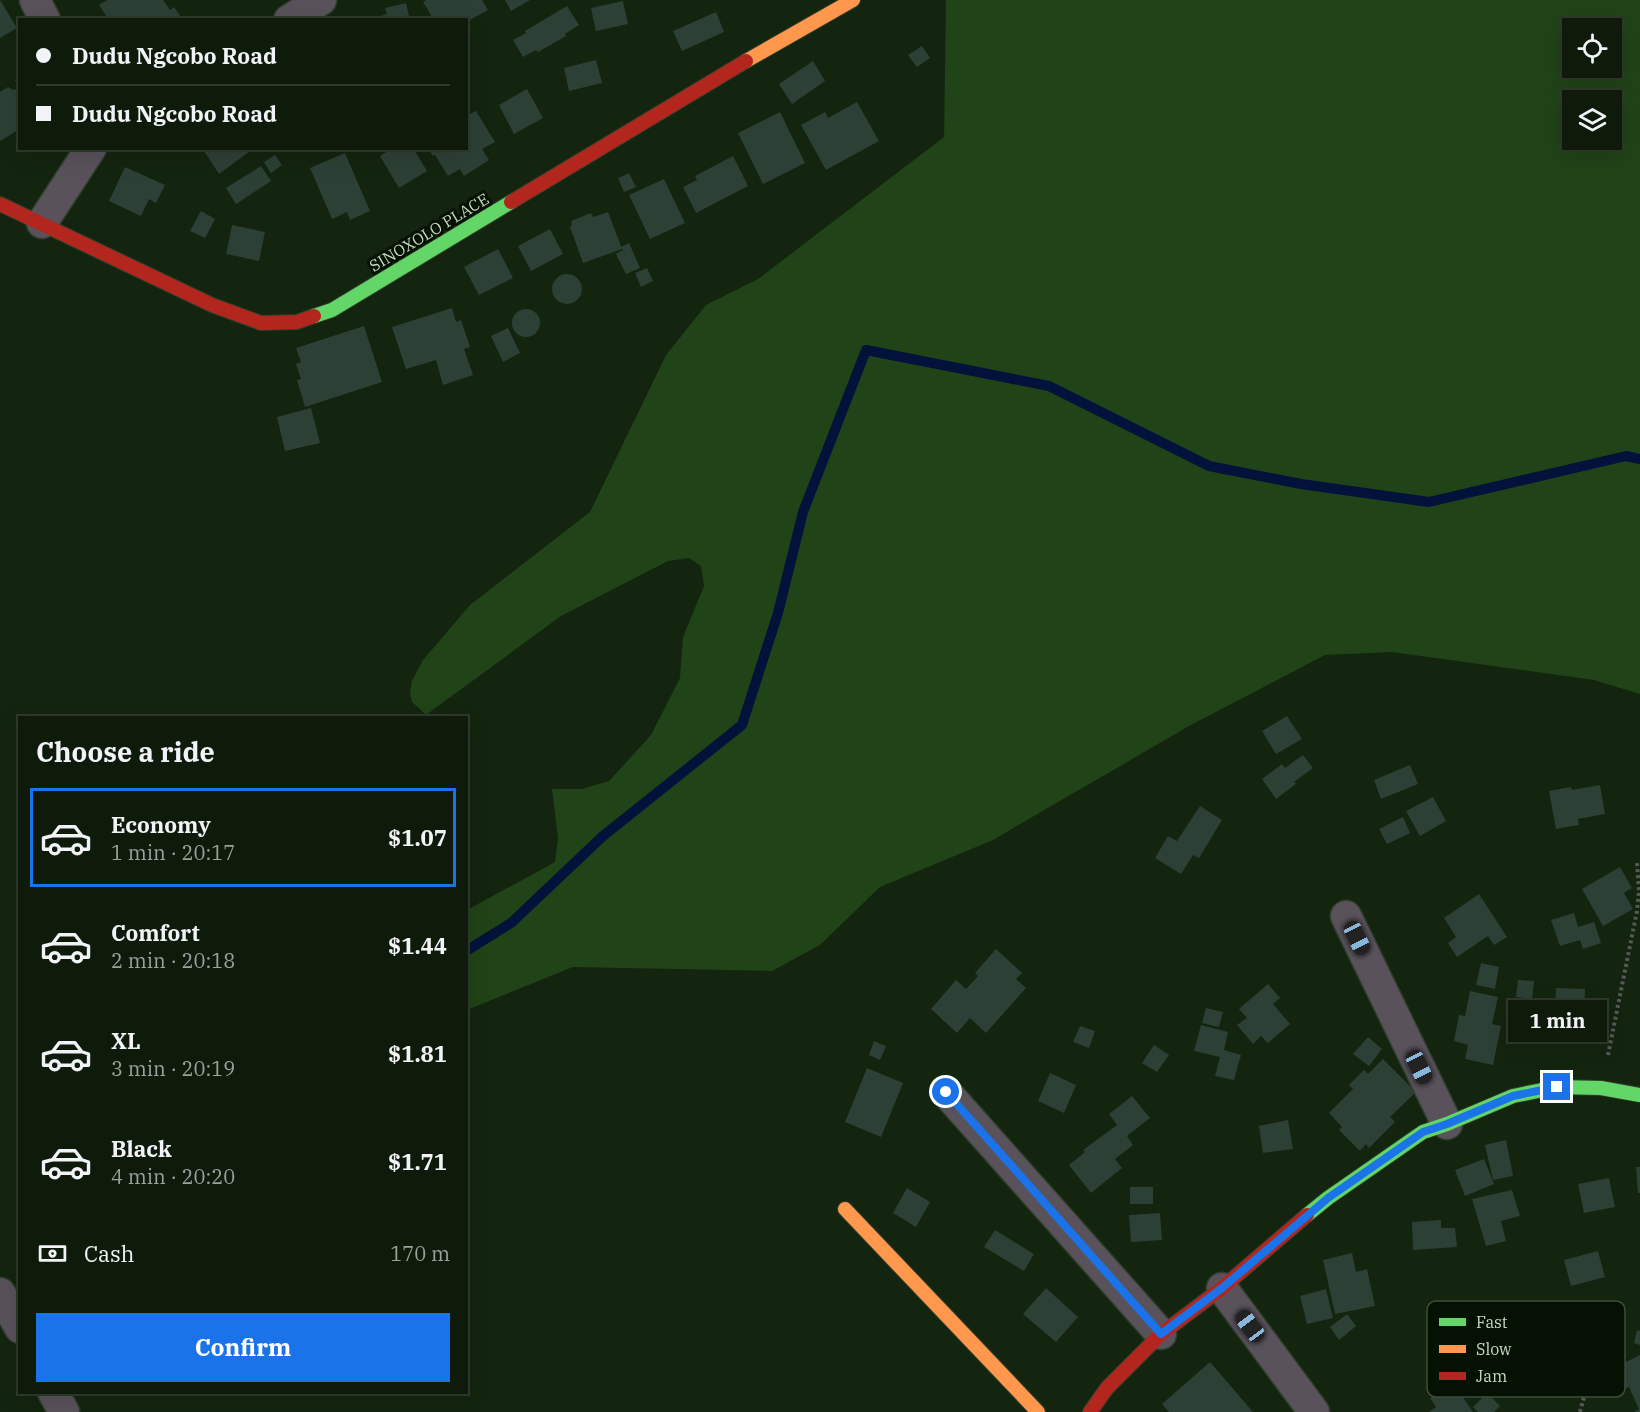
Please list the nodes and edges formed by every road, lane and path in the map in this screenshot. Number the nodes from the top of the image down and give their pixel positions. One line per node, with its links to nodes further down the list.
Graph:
1 (35, 0): 4 (street)
2 (321, 0): 5 (street)
3 (853, 0): 8 (street, SINOXOLO PLACE)
4 (44, 18)
5 (292, 18)
6 (90, 150): 8 (street)
7 (0, 204): 8 (street, SINOXOLO PLACE)
8 (42, 223)
9 (1637, 863): 11 (path)
10 (1346, 916): 14 (street)
11 (1601, 1088): 13 (street); 14 (street)
12 (946, 1092): 19 (street)
13 (1640, 1095)
14 (1447, 1124): 16 (street)
15 (845, 1209): 23 (street)
16 (1222, 1288): 19 (street); 25 (street)
17 (0, 1293): 18 (street)
18 (18, 1324)
19 (1161, 1334): 24 (street)
20 (54, 1394): 22 (street)
21 (1584, 1397): 26 (path)
22 (64, 1412)
23 (1038, 1412)
24 (1090, 1412)
25 (1314, 1412)
26 (1580, 1412)

